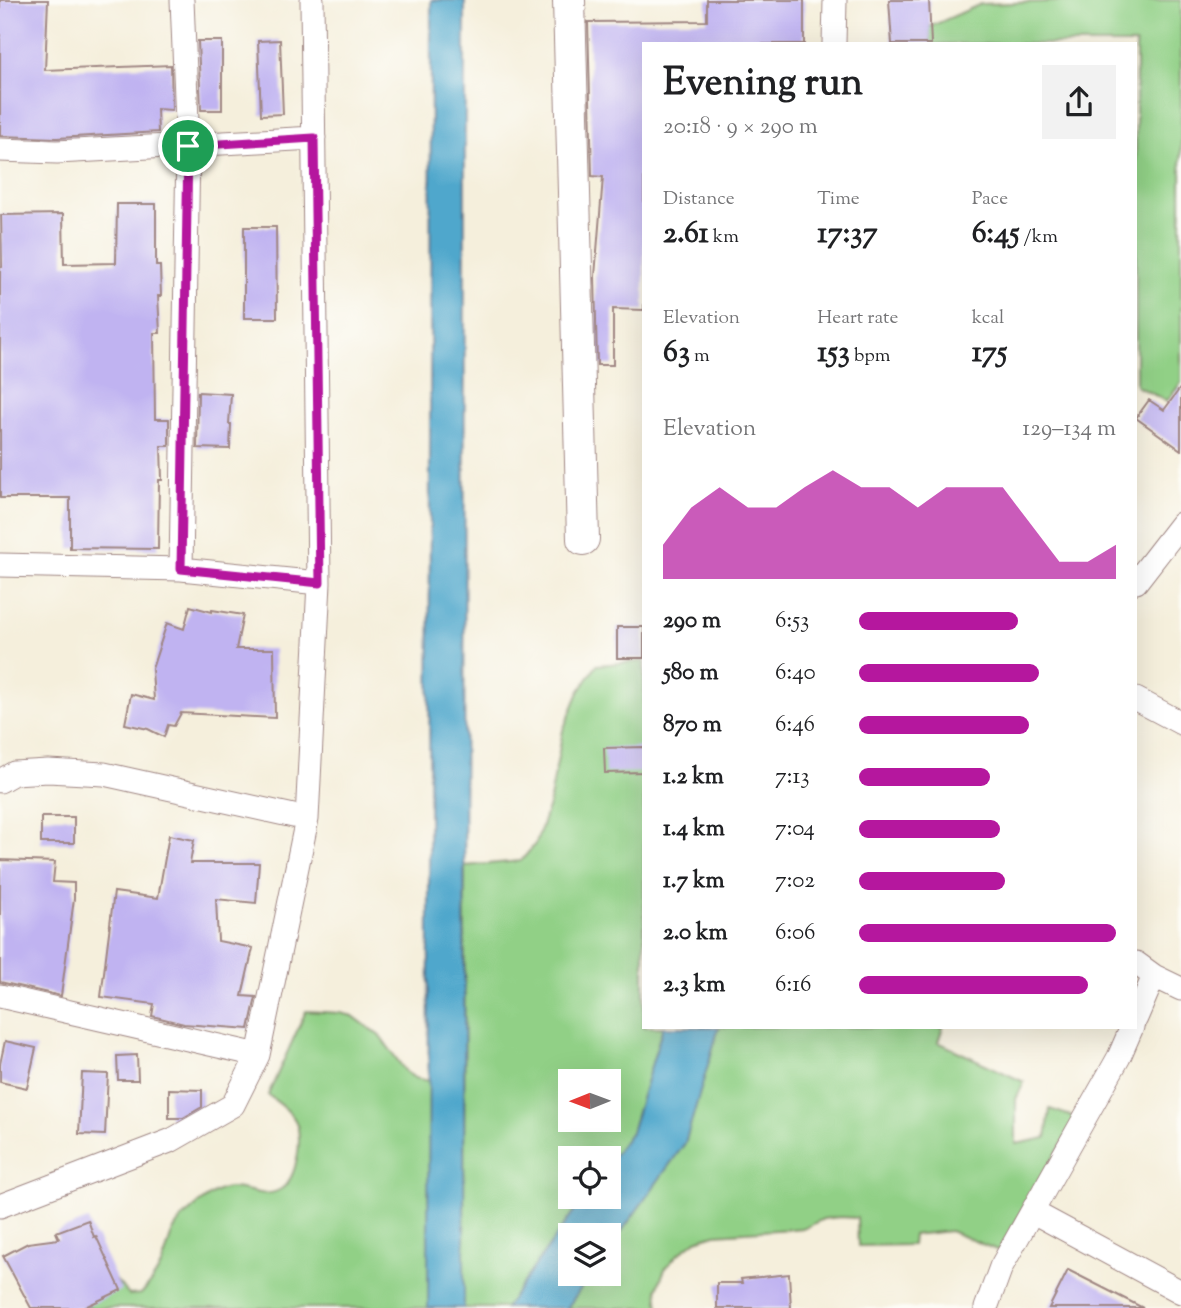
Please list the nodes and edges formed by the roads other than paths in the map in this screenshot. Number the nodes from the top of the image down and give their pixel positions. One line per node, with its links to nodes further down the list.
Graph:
1 (182, 0): 7 (street)
2 (312, 0): 6 (street)
3 (569, 0): 10 (street)
4 (835, 0): 5 (street)
5 (834, 42)
6 (314, 138): 7 (street); 14 (street)
7 (188, 146): 8 (street); 12 (street)
8 (0, 150)
9 (1181, 524): 13 (street)
10 (583, 539)
11 (0, 565): 12 (street)
12 (181, 569): 14 (street)
13 (1137, 581)
14 (320, 583): 18 (street)
15 (1137, 700): 16 (street)
16 (1181, 723)
17 (0, 781): 18 (street)
18 (307, 819): 24 (street)
19 (1145, 969): 20 (street); 22 (street)
20 (1181, 989)
21 (0, 996): 24 (street)
22 (1137, 1013)
23 (1131, 1029): 26 (street)
24 (258, 1055): 25 (street)
25 (0, 1206)
26 (1033, 1212): 27 (street); 28 (street)
27 (1181, 1292)
28 (986, 1308)

